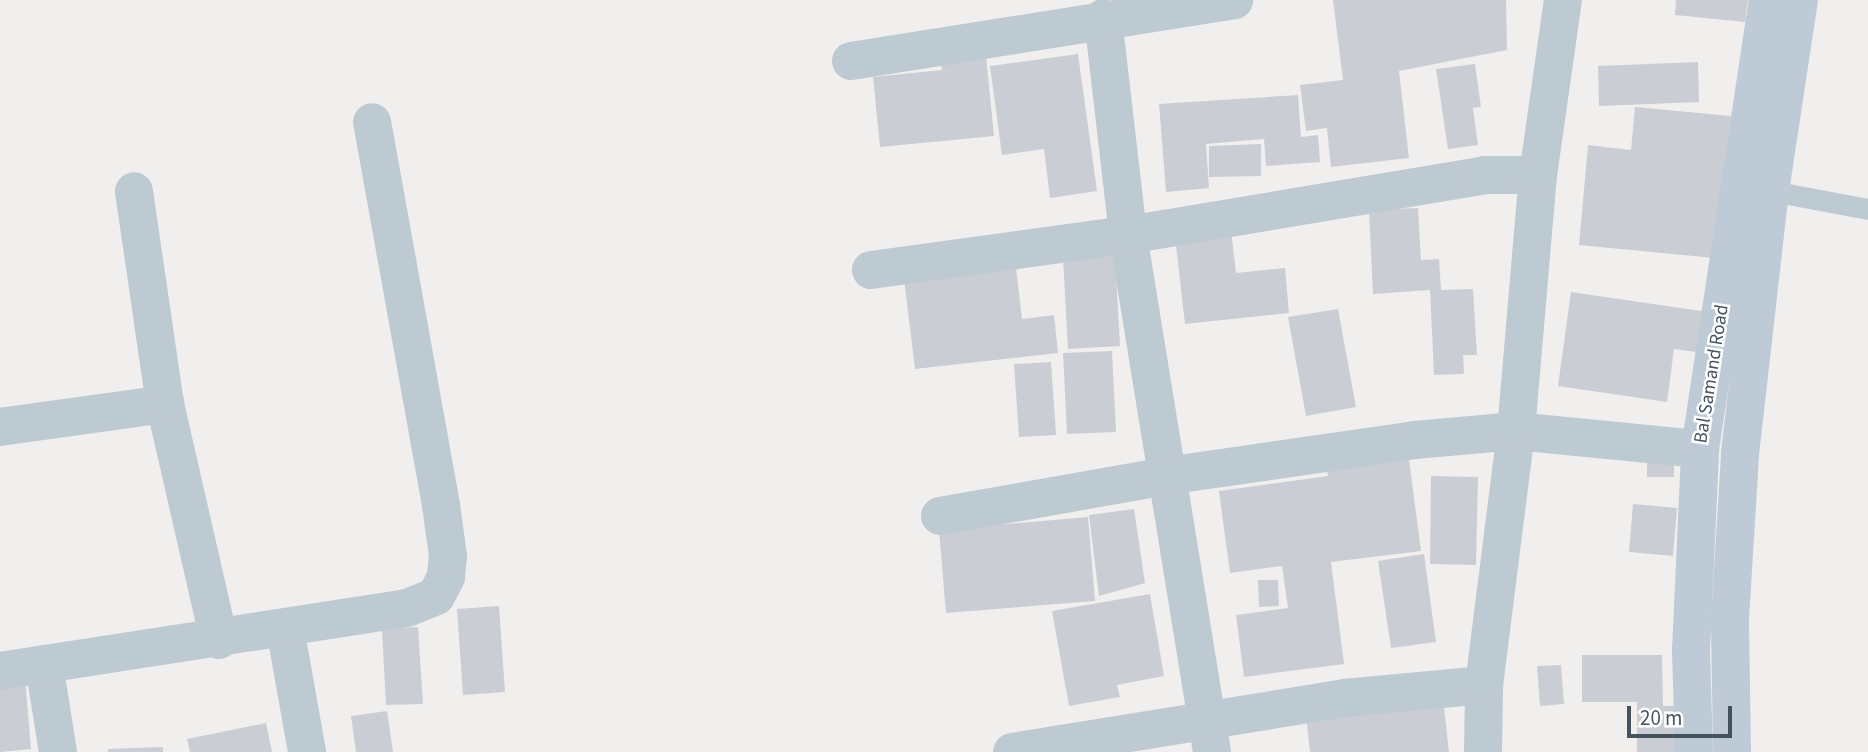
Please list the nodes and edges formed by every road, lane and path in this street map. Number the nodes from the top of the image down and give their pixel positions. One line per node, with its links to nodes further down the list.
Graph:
1 (1234, 0): 5 (street)
2 (1563, 0): 8 (street)
3 (1768, 0): 9 (main road, Bal Samand Road)
4 (1799, 0): 9 (main road, Bal Samand Road)
5 (1103, 18): 6 (street); 12 (street)
6 (851, 61)
7 (372, 122): 20 (street)
8 (1538, 175): 12 (street); 16 (street)
9 (1756, 188): 11 (lane); 17 (main road, Bal Samand Road); 31 (main road, Bal Samand Road)
10 (134, 191): 14 (street)
11 (1868, 209)
12 (1128, 235): 13 (street); 18 (street)
13 (871, 270)
14 (165, 404): 15 (street); 21 (street)
15 (0, 427)
16 (1516, 431): 17 (street); 18 (street); 24 (street)
17 (1700, 449): 30 (main road, Bal Samand Road)
18 (1166, 476): 19 (street); 25 (street)
19 (940, 516)
20 (285, 628): 21 (street); 27 (street)
21 (219, 640): 22 (street)
22 (44, 664): 23 (street); 26 (street)
23 (0, 671)
24 (1484, 685): 25 (street); 29 (street)
25 (1208, 736): 28 (street)
26 (58, 752)
27 (307, 752)
28 (1012, 752)
29 (1483, 752)
30 (1694, 752)
31 (1732, 752)

